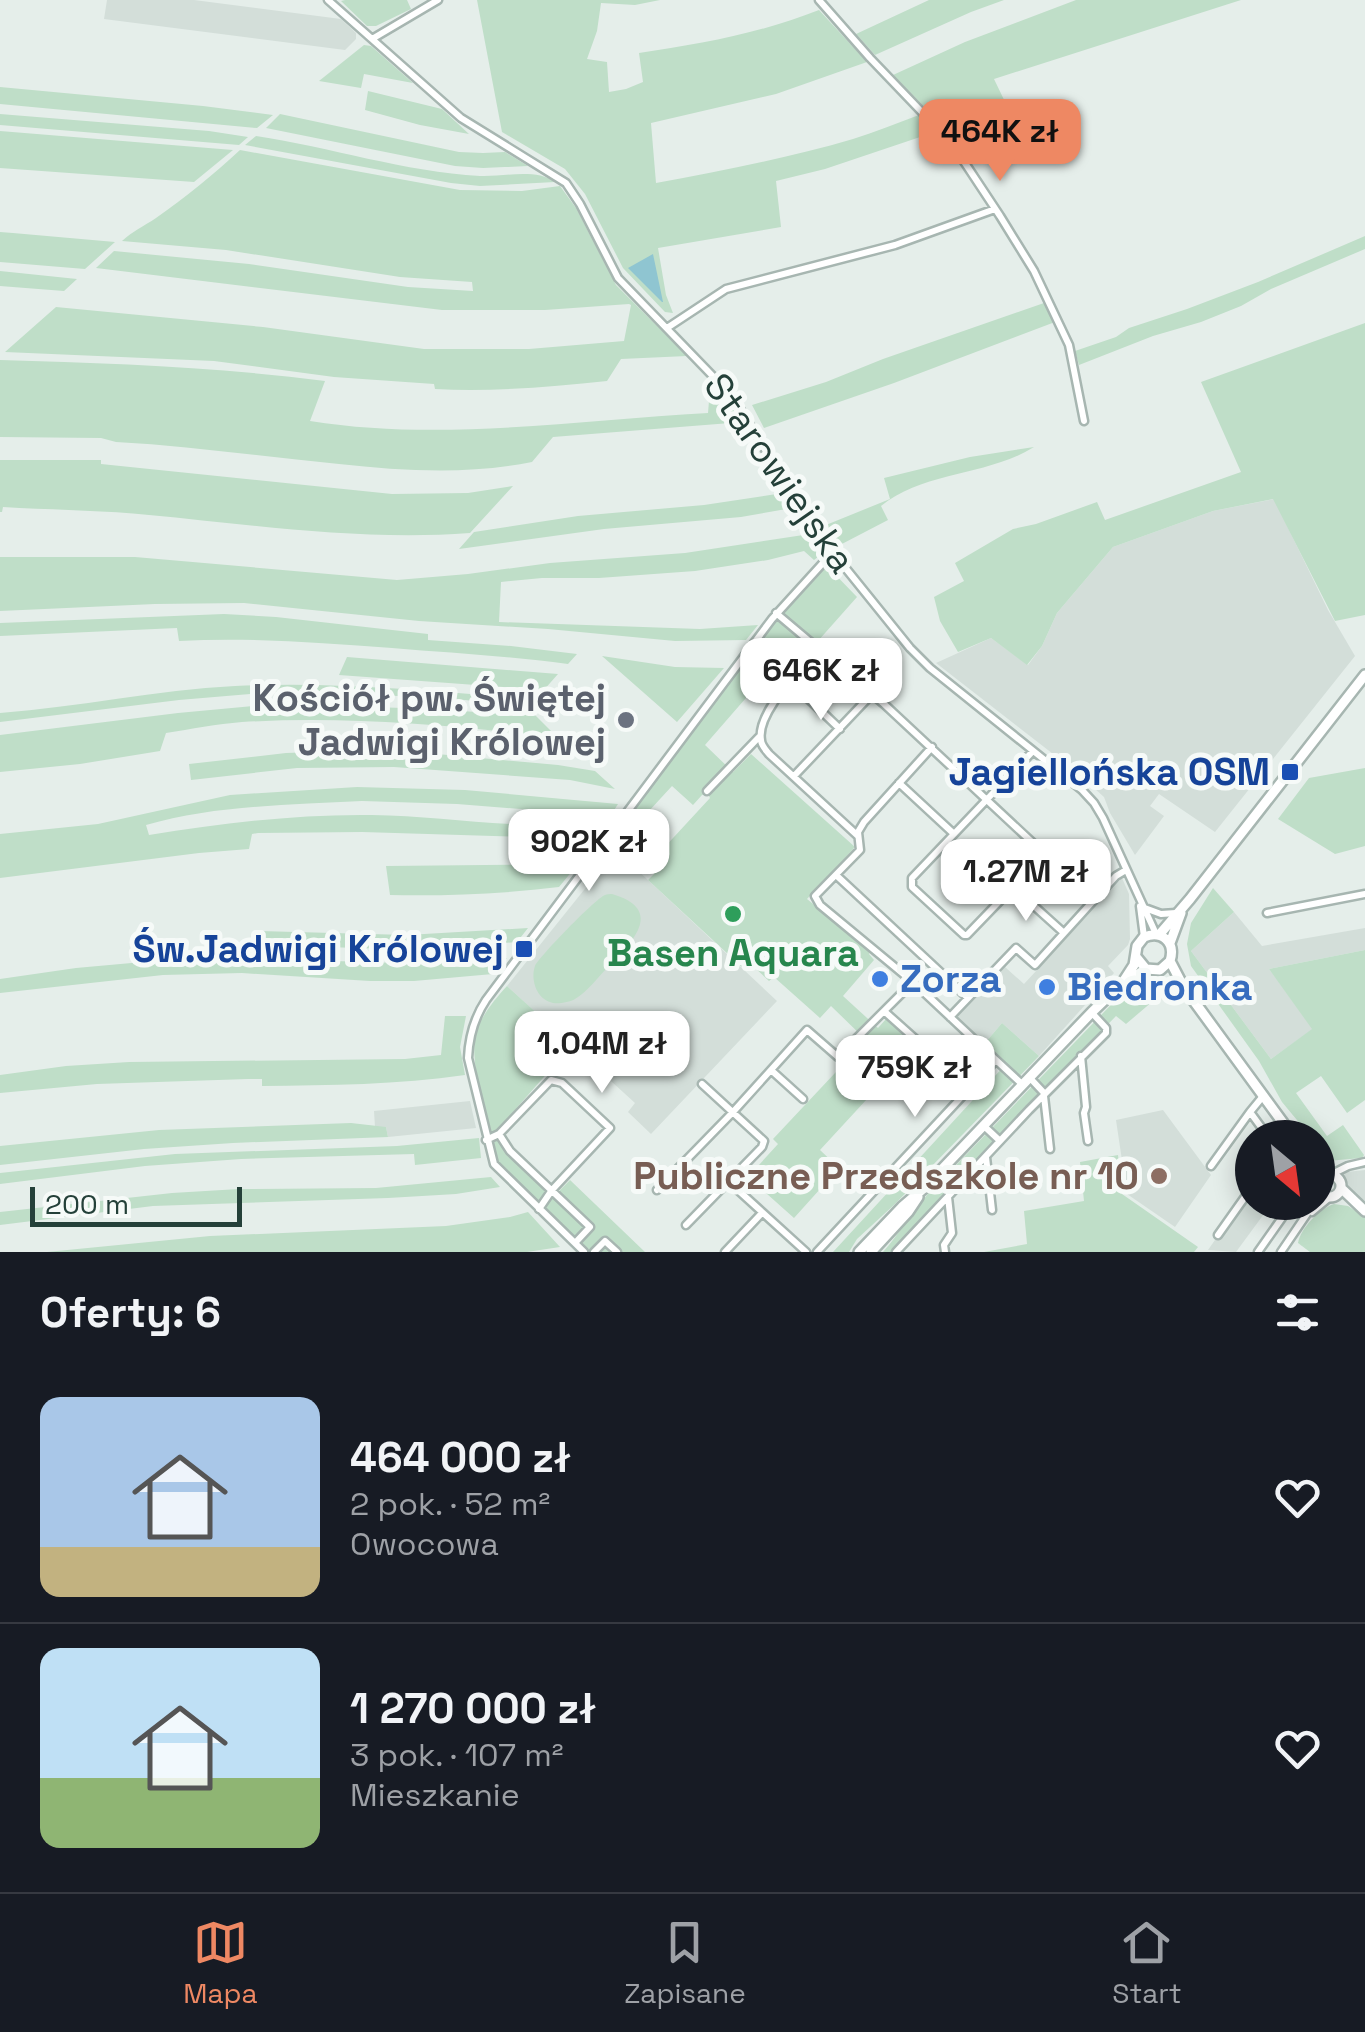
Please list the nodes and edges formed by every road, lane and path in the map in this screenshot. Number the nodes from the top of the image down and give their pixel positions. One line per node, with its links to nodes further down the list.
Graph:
1 (328, 0): 4 (street, Starowiejska)
2 (438, 0): 4 (street)
3 (819, 0): 5 (street)
4 (372, 38): 6 (street, Starowiejska)
5 (994, 209): 6 (street); 7 (street)
6 (666, 328): 8 (street, Starowiejska)
7 (1084, 421)
8 (832, 553): 9 (street); 17 (street, Starowiejska)
9 (776, 613): 10 (street); 63 (street)
10 (818, 648): 12 (street); 13 (street)
11 (1365, 675): 31 (street)
12 (791, 682): 14 (street); 15 (street)
13 (872, 694): 14 (street); 16 (street)
14 (840, 729): 18 (street)
15 (760, 736): 18 (street); 20 (street)
16 (932, 748): 19 (street); 21 (street)
17 (1033, 751): 21 (street); 25 (street, Starowiejska)
18 (794, 777): 23 (street)
19 (899, 784): 22 (street); 23 (street)
20 (707, 791)
21 (988, 798): 22 (street); 24 (street)
22 (954, 834): 27 (street)
23 (860, 838): 26 (street)
24 (1045, 854): 27 (street); 29 (street)
25 (1126, 870): 29 (street); 30 (street, Starowiejska)
26 (836, 875): 41 (street); 44 (street)
27 (1013, 887): 33 (street)
28 (1365, 894): 32 (street)
29 (1094, 900): 33 (street)
30 (1141, 904): 31 (street); 34 (street, Starowiejska); 35 (street)
31 (1180, 910): 34 (street); 36 (street)
32 (1267, 913)
33 (1064, 933): 44 (street)
34 (1158, 935): 35 (street); 36 (street)
35 (1144, 938): 37 (street)
36 (1170, 943): 38 (street)
37 (1136, 958): 39 (street); 43 (street)
38 (1170, 961): 40 (street); 42 (street)
39 (1146, 969): 40 (street); 43 (street)
40 (1160, 970): 42 (street)
41 (913, 982): 45 (street); 47 (street)
42 (1183, 986): 55 (street)
43 (1119, 987): 46 (street)
44 (968, 998): 47 (street)
45 (884, 1011): 50 (street); 53 (street)
46 (1092, 1012): 48 (street); 51 (street)
47 (950, 1017): 49 (street)
48 (1081, 1056): 54 (street); 65 (street)
49 (996, 1060): 51 (street); 53 (street)
50 (770, 1070): 56 (street); 57 (street)
51 (1026, 1081): 54 (street); 61 (street)
52 (702, 1084): 57 (street)
53 (970, 1088): 92 (street)
54 (1044, 1095): 64 (street); 66 (street)
55 (1264, 1095): 58 (street); 60 (street)
56 (803, 1100)
57 (733, 1112): 71 (street); 74 (street)
58 (1250, 1112): 59 (street); 69 (street)
59 (1256, 1120)
60 (1281, 1120)
61 (984, 1126): 64 (street); 72 (street)
62 (499, 1134): 63 (street); 73 (street); 73 (street)
63 (486, 1140): 77 (street)
64 (1000, 1141): 67 (street)
65 (1088, 1141)
66 (1050, 1149)
67 (986, 1157): 76 (street); 78 (street)
68 (1365, 1162): 70 (street)
69 (1211, 1166)
70 (1335, 1179)
71 (728, 1181): 81 (street); 84 (street)
72 (924, 1188): 93 (street); 94 (street)
73 (552, 1190): 77 (street); 86 (street)
74 (658, 1190)
75 (1335, 1193): 80 (street)
76 (948, 1198): 95 (street); 96 (street)
77 (538, 1208): 86 (street)
78 (992, 1210)
79 (1235, 1211): 85 (street)
80 (1365, 1211)
81 (761, 1214): 90 (street); 91 (street)
82 (1280, 1220): 97 (street)
83 (1303, 1220): 98 (street)
84 (686, 1224)
85 (1218, 1235)
86 (575, 1243): 87 (street)
87 (584, 1252)
88 (594, 1252): 89 (street)
89 (617, 1252)
90 (725, 1252)
91 (806, 1252)
92 (817, 1252)
93 (859, 1252)
94 (871, 1252)
95 (896, 1252)
96 (945, 1252)
97 (1258, 1252)
98 (1281, 1252)

